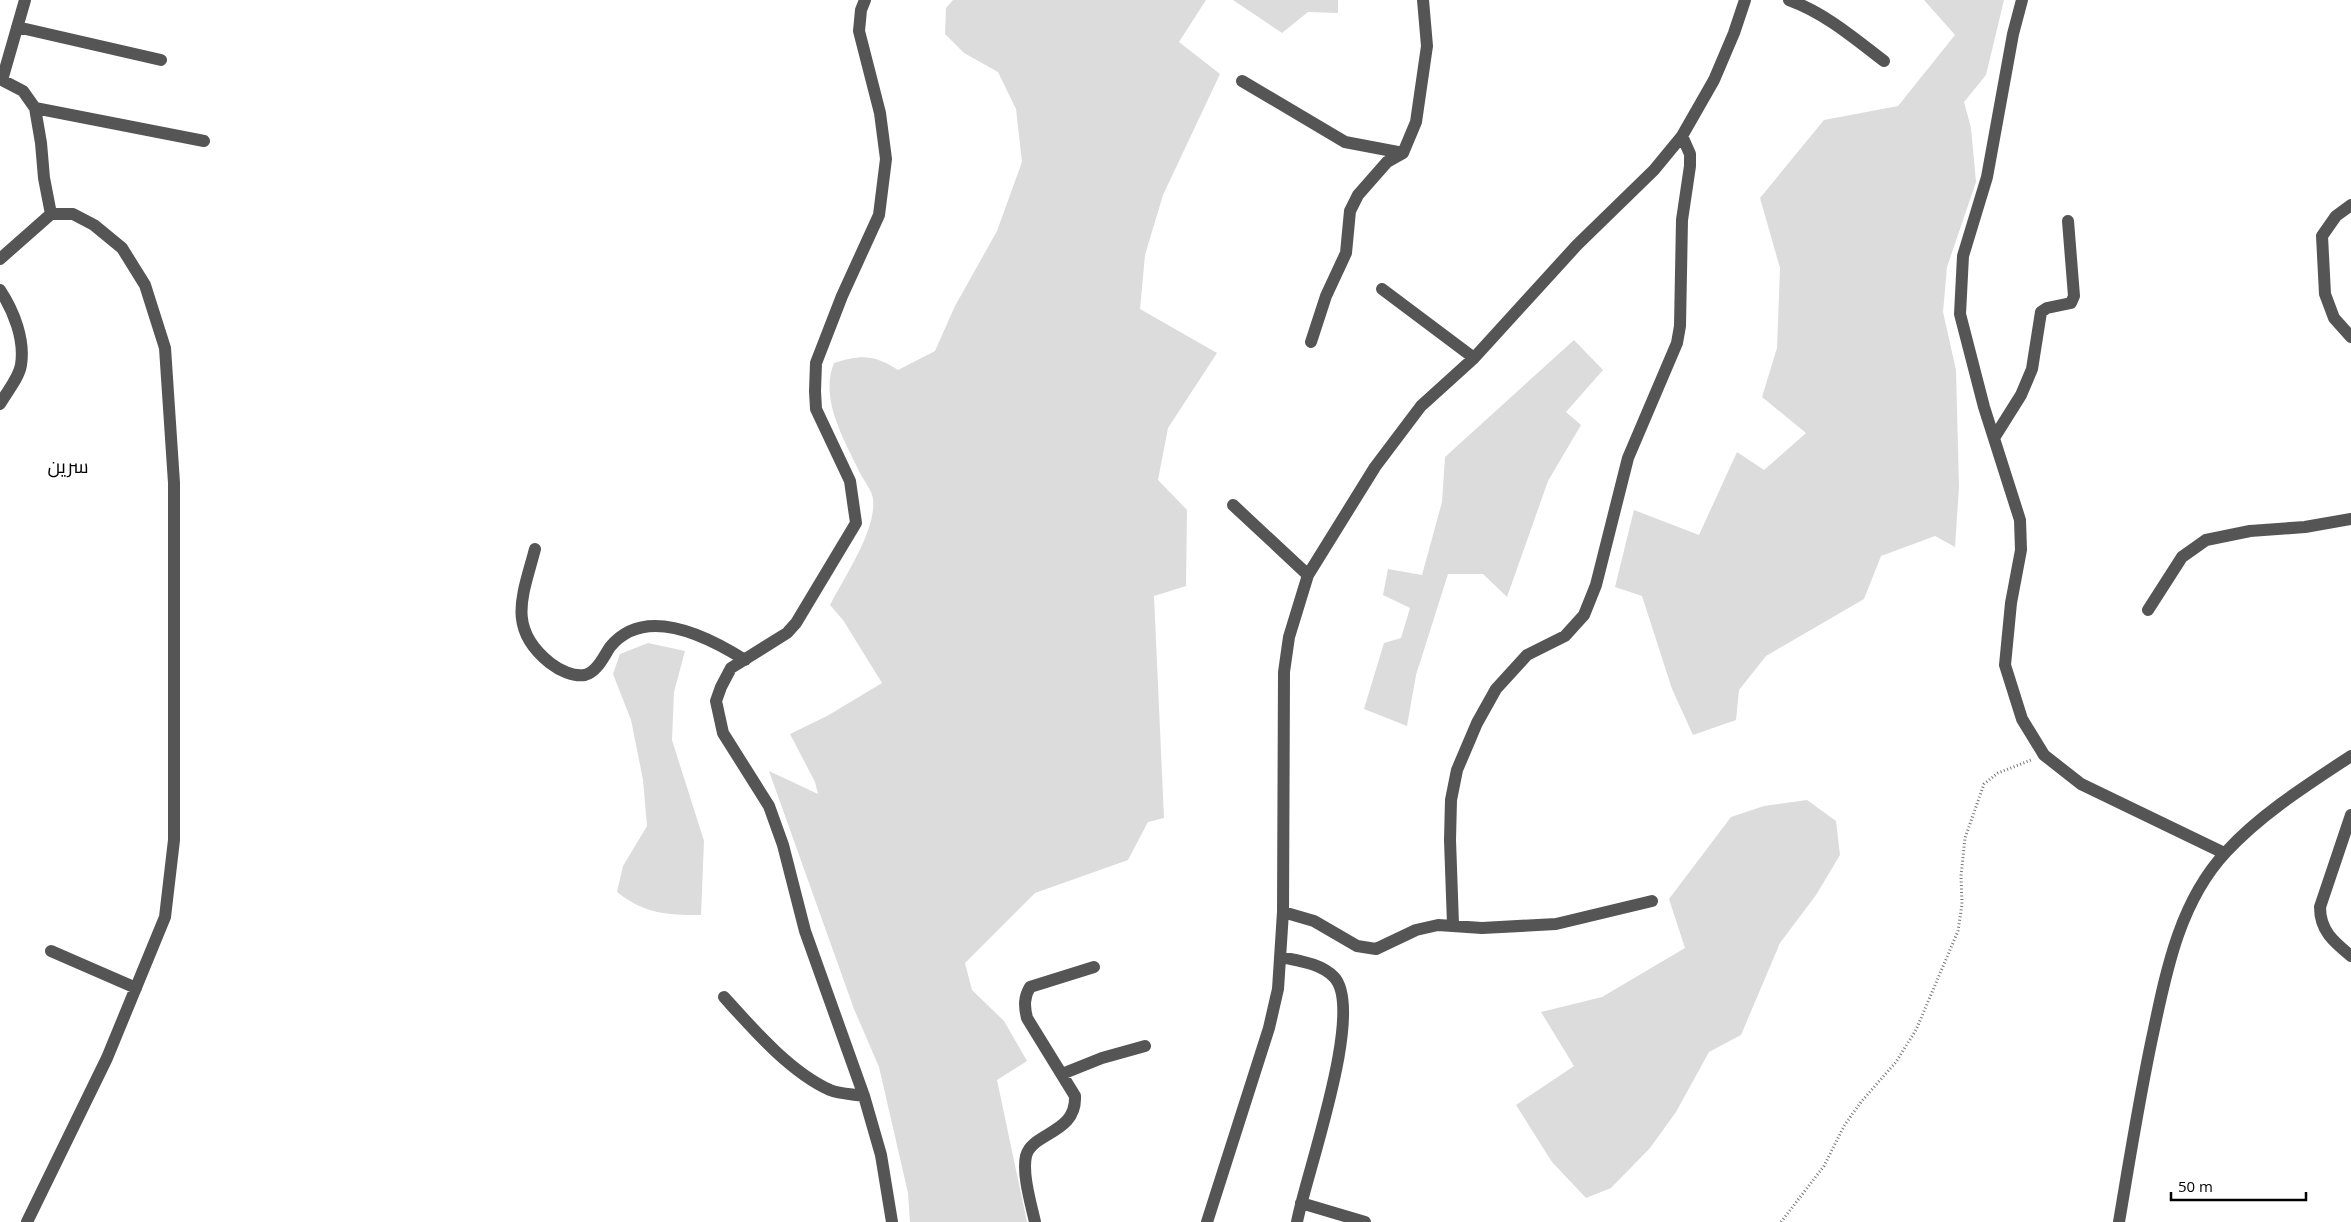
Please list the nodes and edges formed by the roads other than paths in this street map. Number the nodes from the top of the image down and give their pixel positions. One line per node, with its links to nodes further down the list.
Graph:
1 (25, 0): 7 (street)
2 (865, 0): 32 (street)
3 (1424, 0): 15 (street)
4 (1745, 0): 13 (street)
5 (1790, 0): 9 (street)
6 (2022, 0): 26 (street)
7 (17, 27): 8 (street); 10 (street)
8 (161, 60)
9 (1884, 61)
10 (1, 80): 12 (street)
11 (1242, 81): 15 (street)
12 (35, 108): 14 (street); 17 (street)
13 (1682, 136): 24 (street); 38 (street)
14 (204, 141)
15 (1403, 153): 23 (street)
16 (2351, 205): 22 (street)
17 (51, 214): 19 (street); 43 (street)
18 (2068, 221): 26 (street)
19 (0, 259)
20 (1382, 289): 24 (street)
21 (0, 290): 25 (street)
22 (2351, 337)
23 (1311, 342)
24 (1474, 358): 30 (street)
25 (0, 404)
26 (1994, 438): 35 (street)
27 (1233, 505): 30 (street)
28 (2351, 519): 31 (street)
29 (535, 549): 32 (street)
30 (1308, 575): 37 (street)
31 (2148, 610)
32 (744, 660): 47 (street)
33 (2351, 756): 35 (street)
34 (2351, 815): 40 (street)
35 (2224, 853): 55 (street)
36 (1652, 901): 38 (street)
37 (1283, 912): 38 (street); 41 (street)
38 (1453, 924)
39 (51, 951): 43 (street)
40 (2351, 956)
41 (1281, 957): 48 (street); 52 (street)
42 (1094, 967): 46 (street)
43 (136, 988): 49 (street)
44 (724, 997): 47 (street)
45 (1145, 1046): 46 (street)
46 (1062, 1074): 51 (street)
47 (864, 1096): 50 (street)
48 (1302, 1203): 53 (street); 54 (street)
49 (27, 1222)
50 (892, 1222)
51 (1035, 1222)
52 (1207, 1222)
53 (1297, 1222)
54 (1365, 1222)
55 (2119, 1222)

